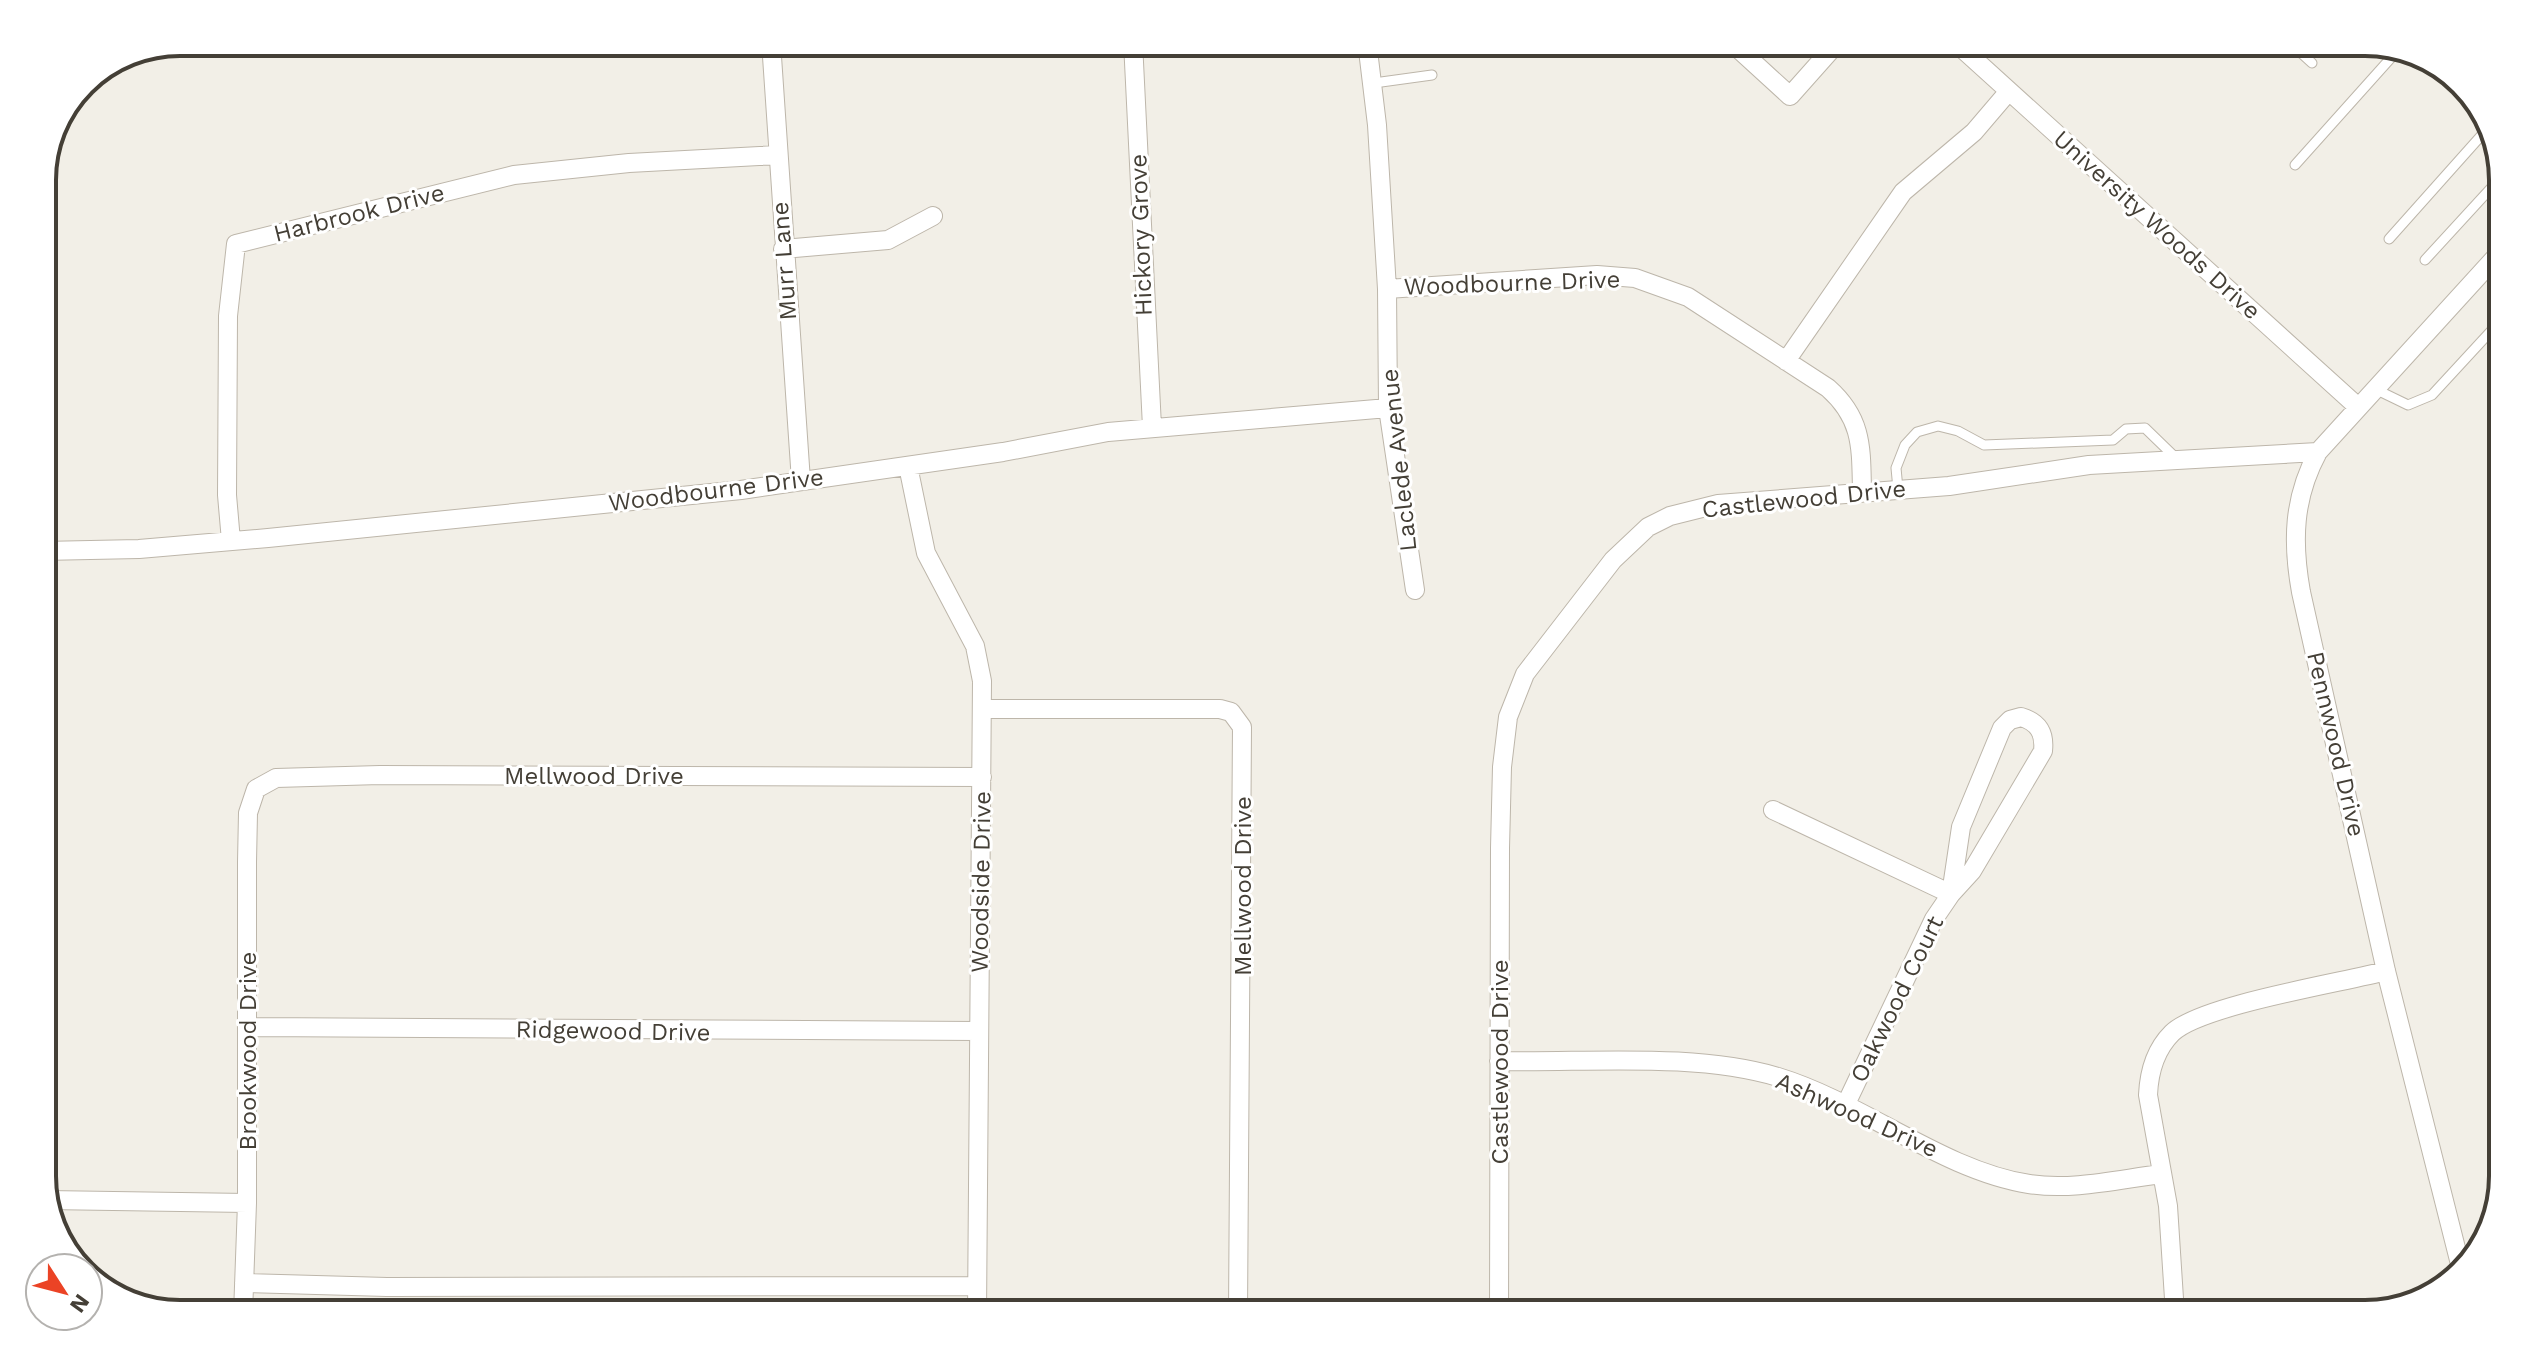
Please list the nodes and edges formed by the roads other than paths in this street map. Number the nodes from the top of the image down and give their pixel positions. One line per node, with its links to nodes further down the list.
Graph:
1 (772, 56): 14 (street, Murr Lane)
2 (1134, 56): 28 (street, Hickory Grove)
3 (1369, 56): 11 (street, Laclede Avenue)
4 (1746, 56): 5 (street)
5 (1826, 56)
6 (1970, 56): 12 (street, University Woods Drive)
7 (2304, 56): 9 (lane)
8 (2390, 59): 15 (lane)
9 (2312, 63)
10 (1432, 75): 11 (lane)
11 (1374, 83): 22 (street, Laclede Avenue)
12 (2009, 91): 24 (street); 26 (street, University Woods Drive)
13 (2481, 136): 18 (lane)
14 (778, 155): 19 (street, Murr Lane); 35 (street, Harbrook Drive)
15 (2295, 165)
16 (2489, 190): 20 (lane)
17 (933, 216): 19 (street)
18 (2389, 239)
19 (783, 249): 32 (street, Murr Lane)
20 (2425, 260)
21 (2489, 264): 25 (street, Pennwood Drive)
22 (1387, 289): 24 (street, Woodbourne Drive); 27 (street, Laclede Avenue)
23 (2489, 333): 25 (lane)
24 (1786, 361): 34 (street, Woodbourne Drive)
25 (2375, 389): 26 (street, Pennwood Drive)
26 (2358, 407): 29 (street, Pennwood Drive)
27 (1388, 408): 28 (street, Woodbourne Drive); 37 (street, Laclede Avenue)
28 (1152, 427): 31 (street, Woodbourne Drive)
29 (2318, 452): 30 (street, Castlewood Drive); 43 (street, Pennwood Drive)
30 (2180, 462): 33 (street, Castlewood Drive); 33 (lane)
31 (908, 466): 32 (street, Woodbourne Drive); 38 (street, Woodside Drive)
32 (801, 481): 35 (street, Woodbourne Drive)
33 (1898, 489): 34 (street, Castlewood Drive)
34 (1862, 491): 46 (street, Castlewood Drive)
35 (231, 541): 36 (street, Woodbourne Drive)
36 (56, 550)
37 (1415, 590)
38 (982, 709): 39 (street, Woodside Drive); 56 (street, Mellwood Drive)
39 (982, 777): 40 (street, Mellwood Drive); 45 (street, Woodside Drive)
40 (256, 789): 44 (street, Brookwood Drive)
41 (1773, 810): 42 (street)
42 (1951, 894): 42 (street, Oakwood Court); 47 (street, Oakwood Court)
43 (2386, 971): 48 (street); 51 (street, Pennwood Drive)
44 (247, 1027): 45 (street, Ridgewood Drive); 50 (street, Brookwood Drive)
45 (978, 1031): 53 (street, Woodside Drive)
46 (1499, 1061): 47 (street, Ashwood Drive); 57 (street, Castlewood Drive)
47 (1846, 1104): 48 (street, Ashwood Drive)
48 (2162, 1174): 58 (street)
49 (58, 1200): 50 (street)
50 (247, 1203): 52 (street, Brookwood Drive)
51 (2462, 1253)
52 (244, 1283): 53 (street); 54 (street, Brookwood Drive)
53 (977, 1286): 55 (street, Woodside Drive)
54 (243, 1300)
55 (977, 1300)
56 (1238, 1300)
57 (1499, 1300)
58 (2175, 1300)

